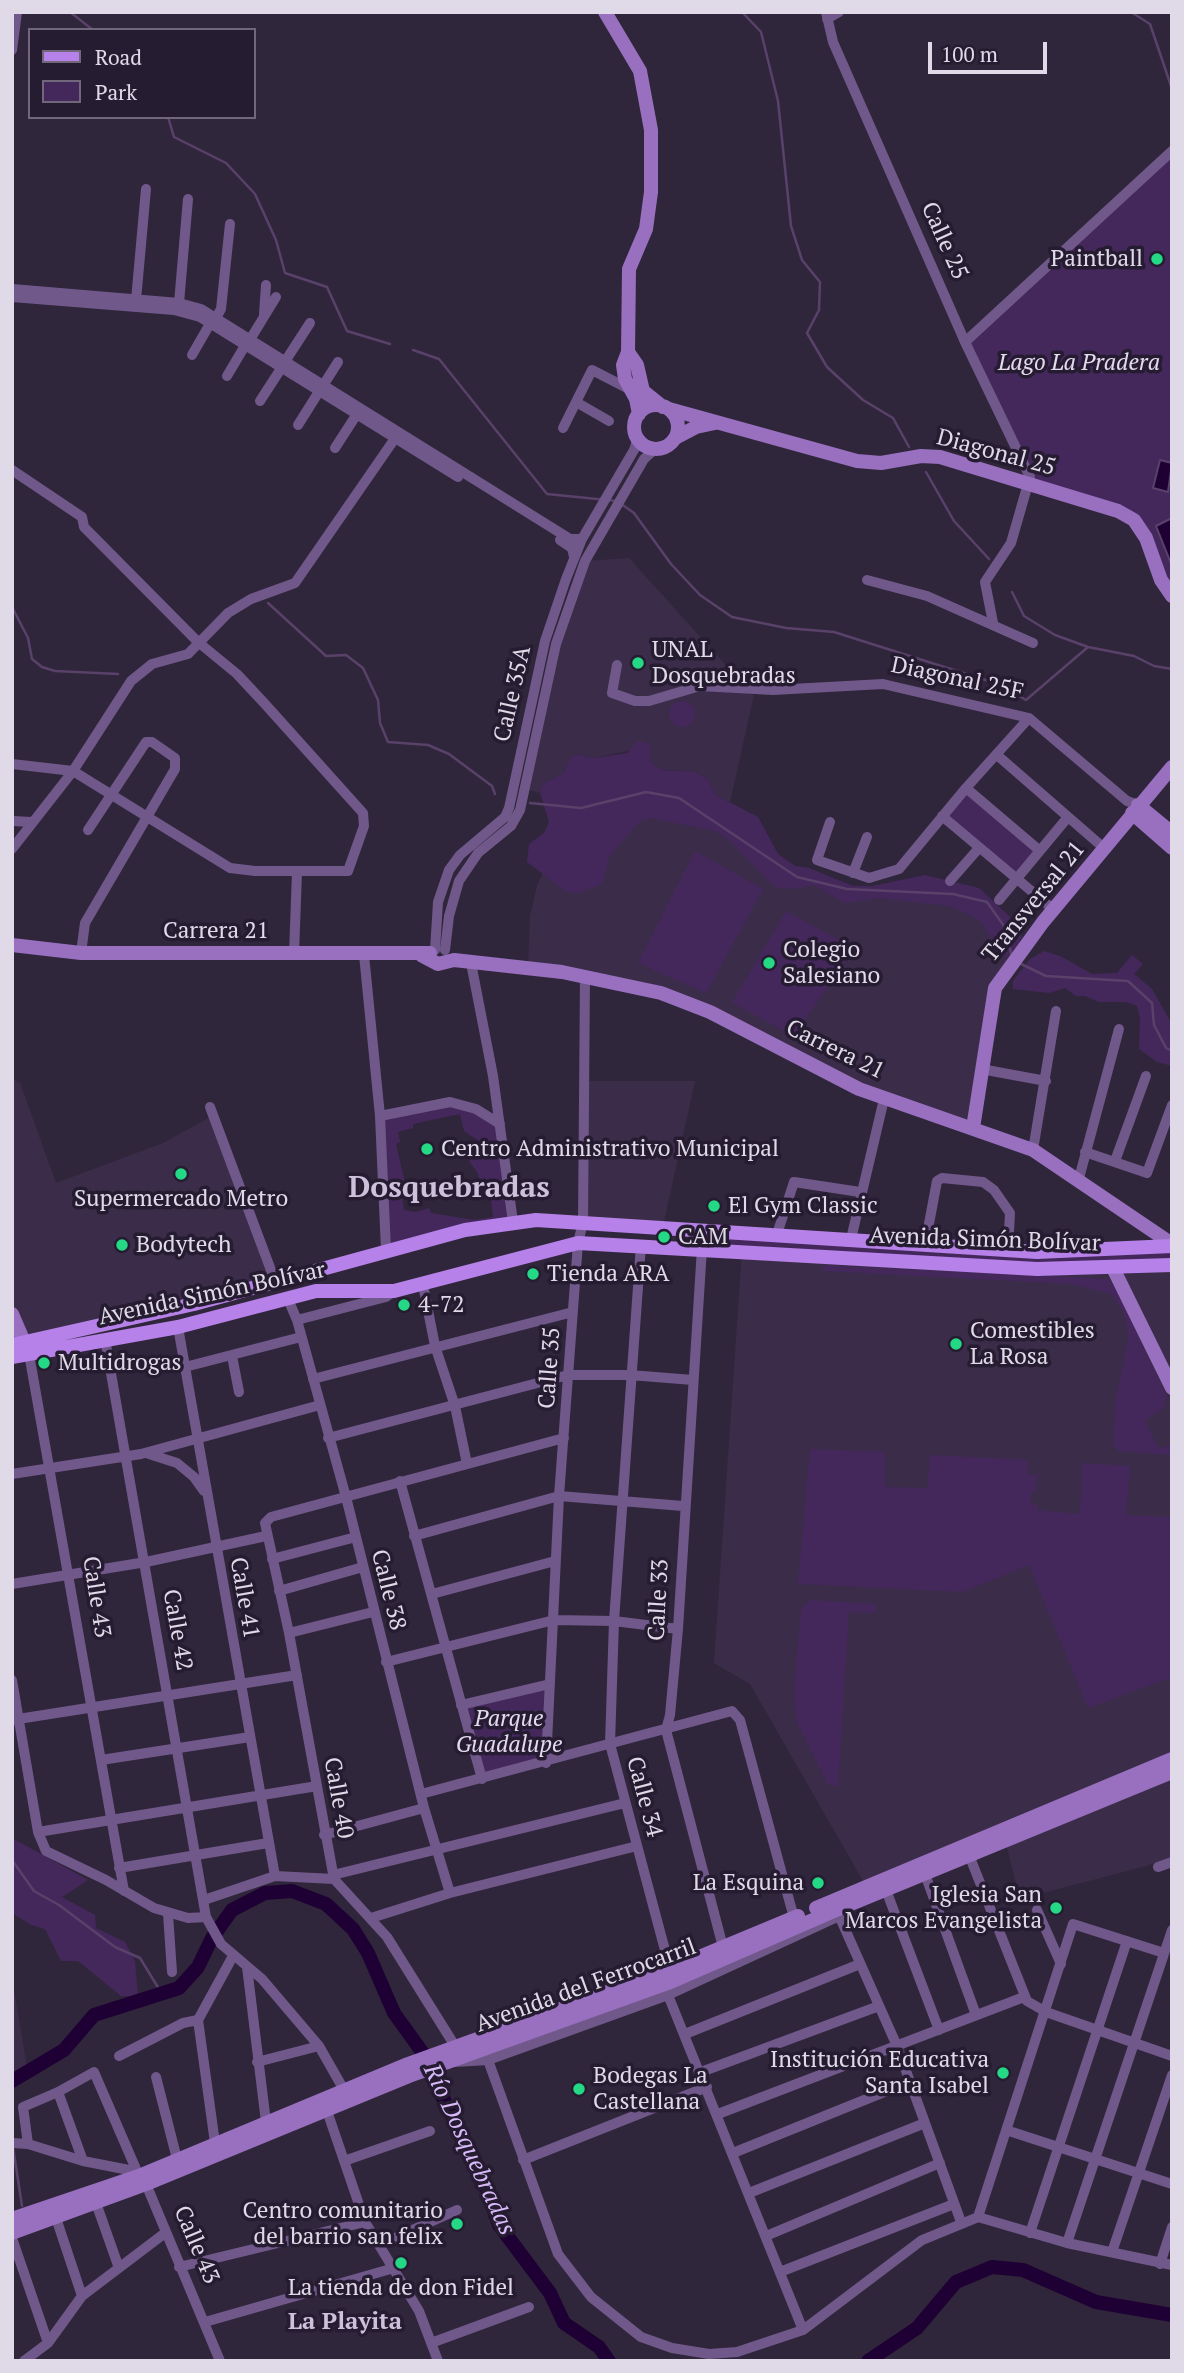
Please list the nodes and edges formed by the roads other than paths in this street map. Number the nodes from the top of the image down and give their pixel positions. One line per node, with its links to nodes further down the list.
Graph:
1 (17, 12): 5 (street)
2 (605, 12): 21 (street)
3 (839, 12): 4 (street)
4 (827, 15): 20 (street, Calle 25)
5 (12, 50)
6 (1172, 150): 20 (street)
7 (146, 189): 14 (street)
8 (188, 199): 15 (street)
9 (230, 224): 17 (street)
10 (266, 285): 16 (street)
11 (12, 289): 14 (street)
12 (12, 297): 17 (street)
13 (276, 297): 16 (street)
14 (136, 300): 15 (street)
15 (178, 303): 17 (street)
16 (263, 318): 19 (street)
17 (214, 319): 19 (street); 22 (street)
18 (310, 323): 24 (street)
19 (248, 341): 24 (street); 25 (street)
20 (965, 342): 43 (street, Calle 25)
21 (628, 352): 27 (street); 30 (street)
22 (192, 355)
23 (338, 362): 26 (street)
24 (284, 364): 26 (street); 28 (street)
25 (226, 376)
26 (322, 387): 31 (street); 35 (street); 37 (street)
27 (632, 390): 29 (street); 30 (street); 32 (street)
28 (261, 401)
29 (576, 402): 33 (street); 36 (street)
30 (661, 405): 32 (street); 34 (street, Diagonal 25); 38 (street)
31 (357, 414): 37 (street); 40 (street)
32 (639, 414): 39 (street)
33 (609, 421)
34 (719, 422): 38 (street); 43 (street, Diagonal 25)
35 (298, 425)
36 (564, 428)
37 (397, 435): 44 (street); 45 (street); 49 (street)
38 (675, 438): 41 (street)
39 (636, 444): 41 (street); 44 (street, Calle 35A)
40 (335, 448)
41 (650, 454): 53 (street, Calle 35A)
42 (12, 470): 49 (street)
43 (1029, 485): 47 (street, Diagonal 25); 48 (street)
44 (582, 539): 45 (street, Calle 35A)
45 (574, 557): 53 (street, Calle 35A)
46 (867, 580): 48 (street)
47 (1172, 597)
48 (993, 623): 50 (street)
49 (198, 642): 57 (street); 75 (street)
50 (1033, 643)
51 (617, 665): 52 (street, Diagonal 25F)
52 (1029, 718): 54 (street); 60 (street, Diagonal 25F)
53 (528, 739): 81 (street, Calle 35A); 82 (street, Calle 35A)
54 (997, 755): 58 (street); 63 (street)
55 (12, 764): 57 (street)
56 (1172, 767): 60 (street, Transversal 21)
57 (73, 771): 59 (street); 65 (street)
58 (966, 788): 61 (street); 74 (street)
59 (110, 795): 62 (street); 62 (street); 67 (street)
60 (1132, 806): 68 (street, Diagonal 25F); 71 (street, Diagonal 25F); 73 (street, Transversal 21)
61 (942, 816): 70 (street); 76 (street)
62 (145, 817): 75 (street); 84 (street)
63 (1068, 817): 73 (street); 74 (street)
64 (12, 821): 65 (street)
65 (32, 822): 72 (street)
66 (830, 822): 76 (street)
67 (88, 830)
68 (1172, 833)
69 (867, 837): 76 (street)
70 (979, 848): 77 (street); 78 (street)
71 (1172, 848)
72 (12, 849)
73 (1105, 849): 80 (street, Transversal 21)
74 (1039, 850): 77 (street)
75 (297, 872): 85 (street)
76 (853, 873)
77 (1016, 878): 79 (street); 80 (street)
78 (950, 881)
79 (999, 900)
80 (1054, 910): 92 (street, Transversal 21)
81 (436, 916): 82 (street); 87 (street, Calle 35A)
82 (449, 916): 87 (street, Calle 35A)
83 (12, 945): 84 (street, Carrera 21)
84 (82, 953): 85 (street, Carrera 21)
85 (294, 954): 86 (street, Carrera 21)
86 (364, 955): 87 (street, Carrera 21); 98 (street)
87 (439, 955): 88 (street, Carrera 21)
88 (471, 963): 89 (street, Carrera 21); 99 (street)
89 (585, 976): 95 (street, Carrera 21); 107 (street, Calle 35)
90 (1056, 1010): 94 (street)
91 (1119, 1028): 102 (street)
92 (981, 1069): 94 (street); 100 (street, Transversal 21)
93 (1146, 1076): 103 (street)
94 (1046, 1081): 101 (street)
95 (884, 1099): 100 (street, Carrera 21); 105 (street)
96 (1172, 1105): 103 (street)
97 (210, 1107): 119 (street)
98 (380, 1116): 99 (street); 115 (street)
99 (500, 1124): 106 (street)
100 (973, 1128): 101 (street, Carrera 21)
101 (1032, 1150): 104 (street, Carrera 21)
102 (1085, 1152): 103 (street); 104 (street)
103 (1115, 1161)
104 (1079, 1182): 113 (street, Carrera 21)
105 (860, 1192): 108 (street); 109 (street)
106 (513, 1222): 107 (main road, Avenida Simón Bolívar); 115 (main road, Avenida Simón Bolívar)
107 (583, 1222): 108 (main road, Avenida Simón Bolívar); 110 (street, Calle 35)
108 (777, 1234): 109 (main road, Avenida Simón Bolívar)
109 (851, 1239): 112 (main road, Avenida Simón Bolívar)
110 (578, 1243): 111 (main road, Avenida Simón Bolívar); 120 (main road, Avenida Simón Bolívar); 123 (street, Calle 35)
111 (641, 1245): 114 (main road, Avenida Simón Bolívar); 135 (street, Calle 34)
112 (925, 1245): 116 (main road, Avenida Simón Bolívar); 116 (street)
113 (1172, 1245): 116 (main road, Avenida Simón Bolívar)
114 (702, 1248): 118 (main road, Avenida Simón Bolívar); 137 (street, Calle 33)
115 (386, 1250): 119 (main road, Avenida Simón Bolívar)
116 (1008, 1250)
117 (1172, 1265): 118 (main road, Avenida Simón Bolívar)
118 (1113, 1268): 138 (street)
119 (275, 1281): 130 (main road, Avenida Simón Bolívar)
120 (423, 1285): 121 (main road, Avenida Simón Bolívar); 129 (street)
121 (394, 1291): 122 (main road, Avenida Simón Bolívar); 125 (street)
122 (287, 1297): 125 (street, Calle 38); 126 (main road, Avenida Simón Bolívar)
123 (573, 1312): 129 (street); 134 (street, Calle 35)
124 (12, 1314): 130 (street, Calle 43)
125 (297, 1320): 127 (street, Calle 38)
126 (178, 1327): 128 (main road, Avenida Simón Bolívar); 133 (street, Calle 41)
127 (301, 1337): 131 (street); 136 (street, Calle 38)
128 (105, 1339): 130 (main road, Avenida Simón Bolívar); 146 (street, Calle 42)
129 (435, 1346): 136 (street); 141 (street)
130 (20, 1347): 132 (main road, Avenida Simón Bolívar); 148 (street, Calle 43)
131 (232, 1356): 133 (street); 139 (street)
132 (12, 1357)
133 (185, 1367): 144 (street, Calle 41)
134 (568, 1375): 135 (street); 141 (street); 143 (street, Calle 35)
135 (630, 1375): 137 (street); 154 (street, Calle 34)
136 (313, 1379): 140 (street, Calle 38)
137 (693, 1380): 155 (street, Calle 33)
138 (1172, 1388)
139 (239, 1392)
140 (320, 1405): 142 (street, Calle 38); 144 (street)
141 (455, 1406): 142 (street); 147 (street)
142 (328, 1438): 152 (street, Calle 38)
143 (564, 1438): 147 (street); 151 (street, Calle 35)
144 (198, 1439): 145 (street); 153 (street, Calle 41)
145 (141, 1454): 146 (street); 153 (street)
146 (127, 1455): 148 (street); 162 (street, Calle 42)
147 (467, 1464): 150 (street)
148 (51, 1468): 149 (street); 164 (street, Calle 43)
149 (12, 1474)
150 (400, 1481): 152 (street); 157 (street)
151 (559, 1496): 154 (street); 157 (street); 161 (street, Calle 35)
152 (346, 1497): 156 (street, Calle 40); 158 (street, Calle 38)
153 (208, 1503): 159 (street, Calle 41)
154 (624, 1503): 155 (street); 170 (street, Calle 34)
155 (683, 1506): 171 (street, Calle 33)
156 (266, 1536): 159 (street); 160 (street, Calle 40)
157 (414, 1536): 167 (street)
158 (356, 1537): 160 (street); 163 (street, Calle 38)
159 (216, 1547): 162 (street); 178 (street, Calle 41)
160 (272, 1559): 166 (street, Calle 40)
161 (555, 1561): 167 (street); 169 (street, Calle 35)
162 (146, 1562): 164 (street); 179 (street, Calle 42)
163 (363, 1567): 166 (street); 168 (street, Calle 38)
164 (70, 1574): 165 (street); 181 (street, Calle 43)
165 (12, 1584)
166 (279, 1591): 172 (street, Calle 40)
167 (432, 1594): 173 (street)
168 (373, 1612): 172 (street); 174 (street, Calle 38)
169 (554, 1620): 170 (street); 173 (street); 177 (street, Calle 35)
170 (614, 1621): 171 (street); 185 (street, Calle 34)
171 (678, 1629): 183 (street, Calle 33)
172 (289, 1633): 175 (street, Calle 40)
173 (445, 1649): 174 (street); 180 (street)
174 (386, 1661): 194 (street, Calle 38)
175 (297, 1675): 178 (street); 192 (street, Calle 40)
176 (12, 1680): 182 (street)
177 (550, 1684): 180 (street); 189 (street, Calle 35)
178 (240, 1686): 179 (street); 184 (street, Calle 41)
179 (170, 1696): 181 (street); 186 (street, Calle 42)
180 (461, 1705): 191 (street)
181 (92, 1708): 182 (street); 188 (street, Calle 43)
182 (16, 1720): 199 (street)
183 (666, 1730): 185 (street); 219 (street); 224 (street, Calle 33)
184 (250, 1737): 186 (street); 193 (street, Calle 41)
185 (610, 1744): 189 (street); 195 (street, Calle 34)
186 (179, 1748): 188 (street); 196 (street, Calle 42)
187 (1172, 1759): 219 (street, Avenida del Ferrocarril)
188 (101, 1760): 198 (street, Calle 43)
189 (546, 1763): 191 (street)
190 (1172, 1772): 205 (street, Avenida del Ferrocarril)
191 (482, 1779): 194 (street)
192 (317, 1786): 193 (street); 200 (street, Calle 40)
193 (261, 1793): 196 (street); 201 (street, Calle 41)
194 (421, 1794): 197 (street, Calle 38)
195 (625, 1803): 202 (street, Calle 34); 203 (street)
196 (188, 1807): 198 (street); 204 (street, Calle 42)
197 (424, 1808): 200 (street); 203 (street, Calle 38)
198 (112, 1821): 199 (street); 208 (street, Calle 43)
199 (38, 1832): 213 (street)
200 (324, 1835): 211 (street, Calle 40)
201 (268, 1843): 204 (street); 210 (street, Calle 41)
202 (637, 1846): 214 (street); 231 (street, Calle 34)
203 (437, 1851): 211 (street); 214 (street, Calle 38)
204 (197, 1854): 208 (street); 215 (street, Calle 42)
205 (969, 1855): 209 (street, Avenida del Ferrocarril); 232 (street)
206 (1172, 1861): 207 (street)
207 (1158, 1867)
208 (120, 1868): 213 (street, Calle 43)
209 (925, 1874): 212 (street, Avenida del Ferrocarril); 235 (street)
210 (275, 1876): 211 (street); 215 (street)
211 (334, 1877): 220 (street)
212 (886, 1890): 217 (street, Avenida del Ferrocarril); 237 (street)
213 (124, 1891): 218 (street)
214 (450, 1893): 220 (street)
215 (204, 1900): 221 (street, Calle 42)
216 (1037, 1910): 228 (street)
217 (837, 1913): 227 (street); 231 (street, Avenida del Ferrocarril)
218 (168, 1914): 221 (street); 230 (street)
219 (794, 1918): 224 (street, Avenida del Ferrocarril)
220 (371, 1919): 243 (street)
221 (209, 1922): 226 (street)
222 (1172, 1930): 225 (street)
223 (1127, 1941): 225 (street); 228 (street); 238 (street)
224 (723, 1947): 231 (street, Avenida del Ferrocarril)
225 (1164, 1953): 240 (street)
226 (233, 1956): 229 (street); 236 (street)
227 (860, 1964): 233 (street); 239 (street)
228 (1061, 1964): 234 (street)
229 (247, 1967): 241 (street); 247 (street)
230 (173, 1972)
231 (668, 1983): 239 (street, Calle 34); 243 (street, Avenida del Ferrocarril); 246 (street)
232 (1024, 1997): 234 (street); 235 (street)
233 (879, 2006): 242 (street); 249 (street)
234 (1046, 2012): 238 (street); 260 (street)
235 (976, 2015): 237 (street)
236 (198, 2020): 244 (street); 262 (street)
237 (939, 2031): 242 (street)
238 (1096, 2031): 240 (street); 264 (street)
239 (685, 2034): 249 (street, Calle 34)
240 (1135, 2045): 245 (street); 270 (street)
241 (319, 2046): 247 (street); 254 (street)
242 (897, 2046): 252 (street); 257 (street)
243 (448, 2053): 246 (street); 248 (street, Avenida del Ferrocarril)
244 (119, 2056)
245 (1172, 2056)
246 (488, 2060): 267 (street)
247 (257, 2063): 258 (street)
248 (409, 2070): 254 (street, Avenida del Ferrocarril); 256 (street, Avenida del Ferrocarril)
249 (701, 2072): 253 (street, Calle 34)
250 (1172, 2075): 272 (street)
251 (156, 2077): 266 (street)
252 (909, 2082): 259 (street); 265 (street)
253 (707, 2087): 257 (street, Calle 34); 267 (street)
254 (344, 2090): 258 (street, Avenida del Ferrocarril)
255 (58, 2092): 263 (street); 268 (street); 273 (street, Calle 43)
256 (326, 2108): 269 (street); 273 (street, Avenida del Ferrocarril)
257 (718, 2114): 265 (street, Calle 34)
258 (266, 2122): 262 (street, Avenida del Ferrocarril)
259 (925, 2123): 271 (street); 275 (street)
260 (1006, 2130): 264 (street); 279 (street)
261 (430, 2131): 269 (street)
262 (215, 2143): 266 (street, Avenida del Ferrocarril)
263 (19, 2144): 268 (street)
264 (1058, 2147): 270 (street); 286 (street)
265 (733, 2153): 275 (street, Calle 34)
266 (177, 2159): 273 (street, Avenida del Ferrocarril)
267 (523, 2160): 301 (street)
268 (83, 2161): 273 (street)
269 (344, 2161): 282 (street)
270 (1096, 2161): 272 (street); 289 (street)
271 (940, 2163): 277 (street); 288 (street)
272 (1139, 2174): 274 (street); 291 (street)
273 (140, 2177): 276 (street, Avenida del Ferrocarril); 281 (street, Avenida del Ferrocarril); 285 (street, Calle 43)
274 (1172, 2184)
275 (750, 2193): 288 (street, Calle 34)
276 (96, 2203): 280 (street, Avenida del Ferrocarril); 296 (street)
277 (954, 2204): 283 (street); 297 (street)
278 (457, 2210): 290 (street)
279 (978, 2217): 283 (street); 286 (street)
280 (56, 2218): 287 (street, Avenida del Ferrocarril); 298 (street)
281 (12, 2219)
282 (365, 2222): 290 (street); 294 (street)
283 (961, 2222): 301 (street)
284 (1172, 2227): 292 (street)
285 (165, 2233): 294 (street, Calle 43); 296 (street)
286 (1030, 2233): 289 (street)
287 (12, 2236): 302 (street)
288 (766, 2236): 297 (street, Calle 34)
289 (1067, 2242): 291 (street)
290 (379, 2245): 295 (street)
291 (1112, 2252): 292 (street)
292 (1160, 2264): 293 (street)
293 (1172, 2265)
294 (179, 2267): 300 (street, Calle 43)
295 (394, 2268): 300 (street); 303 (street)
296 (119, 2269): 298 (street)
297 (780, 2272): 301 (street, Calle 34)
298 (82, 2296): 302 (street)
299 (529, 2307): 303 (street)
300 (205, 2322): 304 (street, Calle 43)
301 (803, 2330)
302 (48, 2343): 305 (street)
303 (431, 2343): 306 (street)
304 (221, 2360)
305 (24, 2361)
306 (438, 2361)

